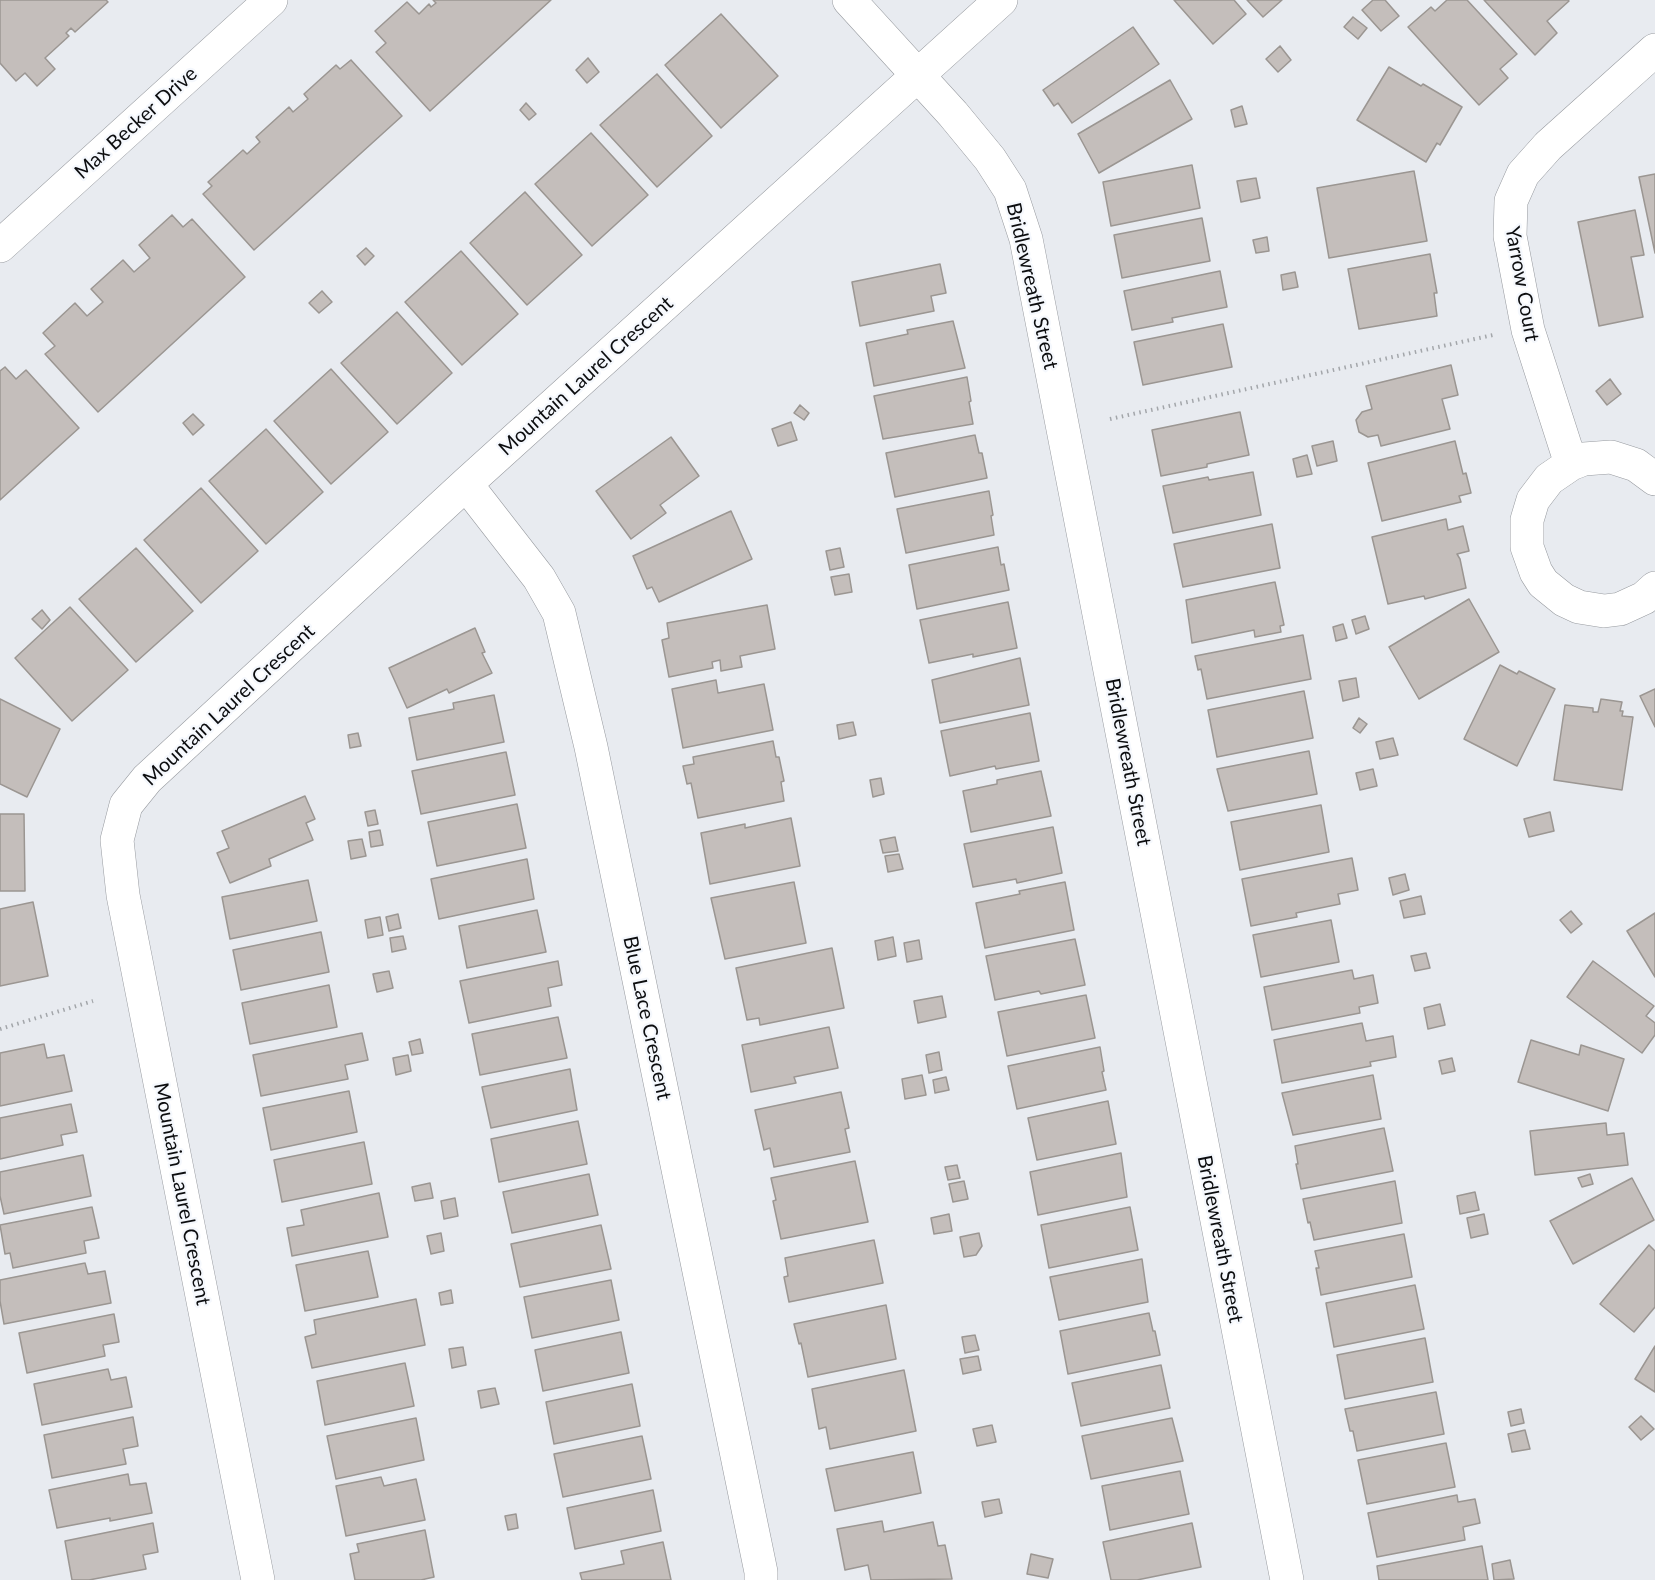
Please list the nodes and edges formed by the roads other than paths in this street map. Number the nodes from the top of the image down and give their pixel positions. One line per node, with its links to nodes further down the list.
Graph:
1 (271, 0): 6 (street, Max Becker Drive)
2 (849, 0): 5 (street, Bridlewreath Street)
3 (1001, 0): 5 (street, Mountain Laurel Crescent)
4 (1655, 50): 7 (street, Yarrow Court)
5 (917, 76): 9 (street, Mountain Laurel Crescent); 13 (street, Bridlewreath Street)
6 (0, 246)
7 (1571, 464): 8 (street); 10 (street)
8 (1655, 479)
9 (466, 484): 11 (street, Mountain Laurel Crescent); 12 (street, Blue Lace Crescent)
10 (1655, 588)
11 (258, 1580)
12 (761, 1580)
13 (1287, 1580)

